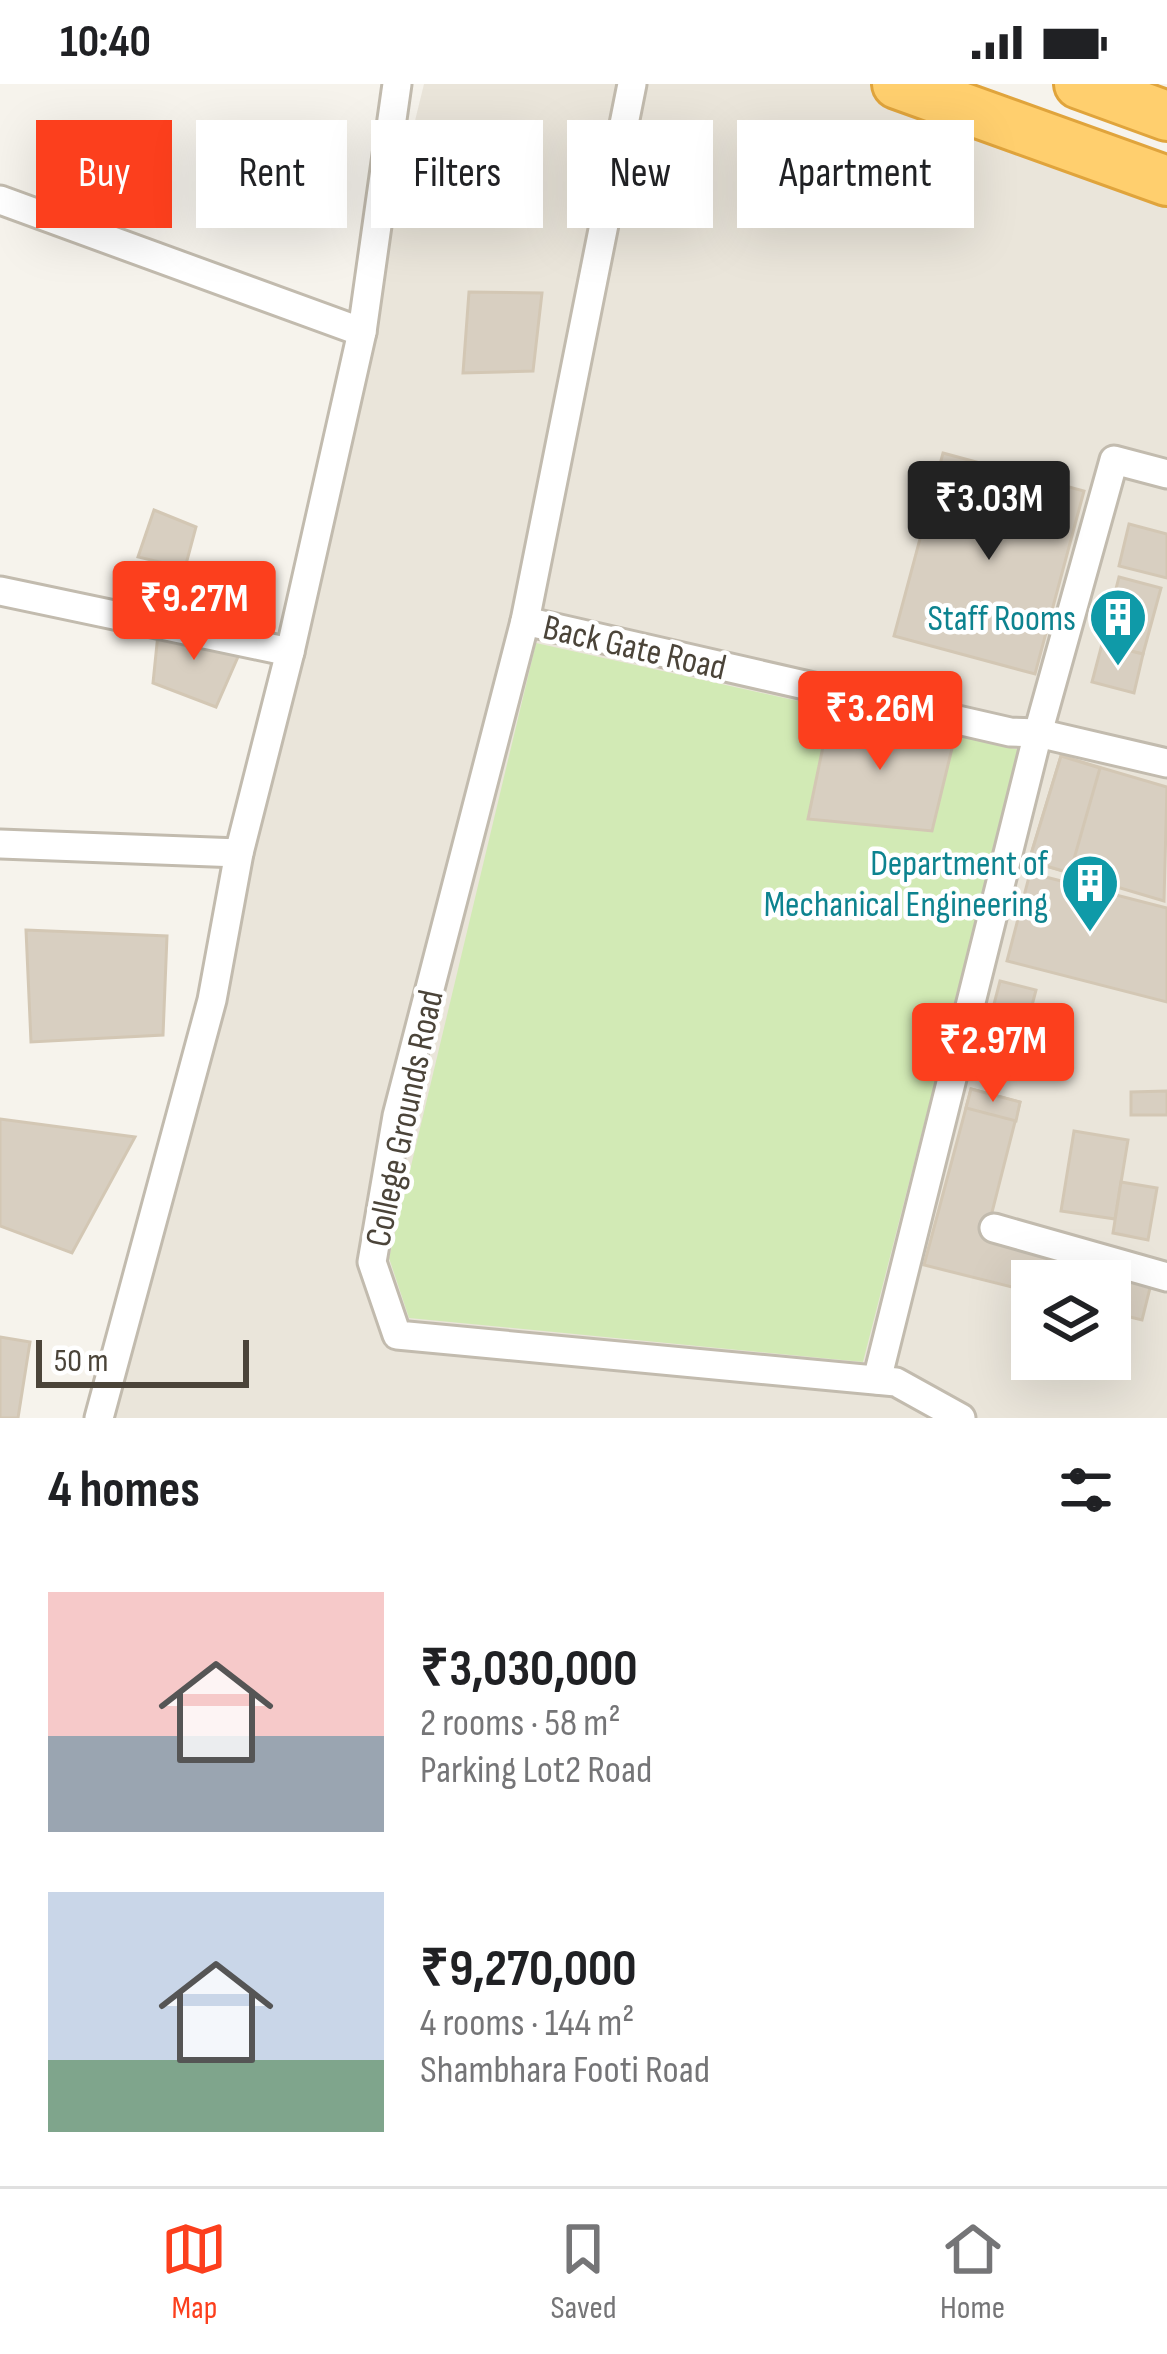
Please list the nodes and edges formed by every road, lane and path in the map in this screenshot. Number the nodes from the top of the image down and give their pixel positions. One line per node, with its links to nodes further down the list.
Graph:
1 (397, 84): 8 (street)
2 (632, 84): 11 (street)
3 (897, 84): 6 (highway)
4 (1079, 84): 5 (highway)
5 (1167, 116)
6 (1167, 181)
7 (0, 200): 8 (street)
8 (362, 332): 12 (street)
9 (1167, 473): 13 (street)
10 (0, 591): 12 (street)
11 (525, 621): 13 (street, Back Gate Road); 19 (street, College Grounds Road)
12 (290, 652): 16 (street)
13 (1038, 733): 14 (street, Back Gate Road); 19 (street)
14 (1167, 763)
15 (0, 847): 16 (street)
16 (238, 853): 20 (street)
17 (994, 1228): 18 (street)
18 (1167, 1276)
19 (878, 1381): 21 (street, College Grounds Road)
20 (99, 1418)
21 (961, 1418)

